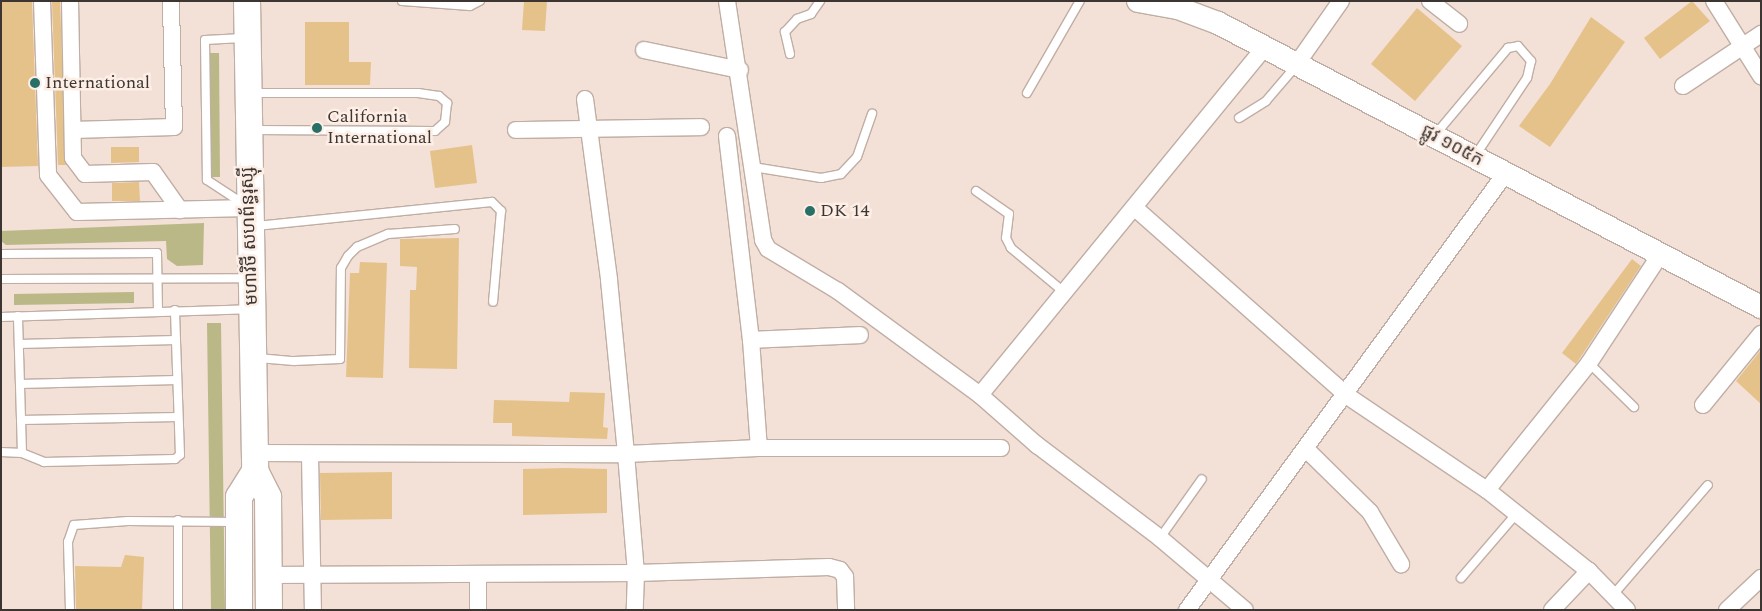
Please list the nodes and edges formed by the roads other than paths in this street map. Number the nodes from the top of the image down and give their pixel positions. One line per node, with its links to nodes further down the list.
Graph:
1 (42, 1): 42 (street)
2 (70, 1): 31 (street)
3 (171, 1): 31 (street)
4 (247, 1): 16 (highway, មហាវិថី សហព័ន្ធរុស្ស៊ី)
5 (402, 1): 6 (lane)
6 (480, 1)
7 (728, 1): 22 (street)
8 (820, 1): 20 (lane)
9 (1080, 1): 26 (lane)
10 (1341, 1): 21 (street)
11 (1430, 1): 14 (street)
12 (1714, 1): 18 (street)
13 (1152, 2): 17 (main road, ផ្លូវ ១០៥ក)
14 (1459, 24)
15 (1761, 34): 18 (street)
16 (247, 38): 25 (highway, មហាវិថី សហព័ន្ធរុស្ស៊ី); 43 (lane)
17 (1264, 48): 21 (main road, ផ្លូវ ១០៥ក); 41 (street)
18 (1742, 48): 23 (street); 24 (street)
19 (644, 50): 22 (street)
20 (790, 54)
21 (1296, 65): 29 (lane); 36 (main road, ផ្លូវ ១០៥ក)
22 (740, 70): 38 (street)
23 (1761, 76)
24 (1683, 86)
25 (248, 93): 32 (highway, មហាវិថី សហព័ន្ធរុស្ស៊ី); 32 (lane)
26 (1027, 93)
27 (585, 98): 34 (street)
28 (872, 114): 38 (lane)
29 (1239, 118)
30 (701, 127): 34 (street)
31 (73, 130): 42 (street)
32 (248, 130): 43 (highway, មហាវិថី សហព័ន្ធរុស្ស៊ី)
33 (516, 130): 34 (street)
34 (589, 130): 78 (street)
35 (727, 136): 61 (street)
36 (1434, 137): 37 (main road, ផ្លូវ ១០៥ក); 37 (lane)
37 (1474, 158): 39 (main road, ផ្លូវ ១០៥ក)
38 (753, 166): 67 (street)
39 (1505, 174): 46 (main road, ផ្លូវ ១០៥ក); 68 (street)
40 (976, 191): 50 (lane)
41 (1135, 208): 50 (street); 68 (street)
42 (180, 210): 43 (street)
43 (249, 218): 47 (highway, មហាវិថី សហព័ន្ធរុស្ស៊ី); 51 (lane)
44 (455, 230): 63 (lane)
45 (1, 254): 49 (lane)
46 (1660, 255): 52 (main road, ផ្លូវ ១០៥ក); 64 (street)
47 (252, 278): 49 (lane); 53 (highway, មហាវិថី សហព័ន្ធរុស្ស៊ី)
48 (1, 279): 49 (lane)
49 (157, 279): 55 (lane)
50 (1065, 293): 67 (street)
51 (493, 302)
52 (1761, 308)
53 (252, 309): 54 (lane); 63 (highway, មហាវិថី សហព័ន្ធរុស្ស៊ី)
54 (175, 310): 55 (lane); 60 (lane)
55 (158, 312): 56 (lane)
56 (18, 316): 57 (lane); 62 (lane)
57 (1, 317)
58 (1761, 334): 69 (street)
59 (860, 335): 61 (street)
60 (176, 340): 62 (lane); 65 (lane)
61 (751, 340): 73 (street)
62 (19, 344): 66 (lane)
63 (253, 358): 80 (highway, មហាវិថី សហព័ន្ធរុស្ស៊ី)
64 (1589, 363): 70 (lane); 83 (street)
65 (177, 380): 66 (lane); 71 (lane)
66 (20, 384): 72 (lane)
67 (980, 395): 87 (street)
68 (1346, 395): 75 (street); 83 (street)
69 (1703, 405)
70 (1634, 406)
71 (178, 417): 72 (lane); 77 (lane)
72 (21, 420): 77 (lane)
73 (759, 448): 74 (street); 78 (street)
74 (1002, 448)
75 (1306, 450): 88 (street); 96 (street)
76 (1, 452): 77 (lane)
77 (22, 453)
78 (626, 454): 79 (street); 90 (street)
79 (310, 456): 80 (street); 93 (street)
80 (255, 462): 86 (highway); 92 (highway, មហាវិថី សហព័ន្ធរុស្ស៊ី)
81 (1202, 479): 87 (lane)
82 (1708, 485): 97 (lane)
83 (1487, 490): 84 (street)
84 (1517, 513): 89 (street); 94 (lane)
85 (178, 520): 86 (lane); 98 (lane); 99 (lane)
86 (238, 522): 100 (highway)
87 (1160, 538): 96 (street)
88 (1402, 564)
89 (1589, 571): 97 (street); 108 (street)
90 (636, 573): 91 (street); 104 (street); 105 (street)
91 (478, 574): 93 (street); 103 (street)
92 (269, 575): 93 (street); 101 (highway, មហាវិថី សហព័ន្ធរុស្ស៊ី)
93 (313, 575): 102 (street)
94 (1461, 578)
95 (1761, 578): 110 (street)
96 (1211, 581): 106 (street); 107 (street)
97 (1612, 595): 109 (street)
98 (70, 610)
99 (178, 610)
100 (239, 610)
101 (269, 610)
102 (312, 610)
103 (478, 610)
104 (635, 610)
105 (846, 610)
106 (1187, 610)
107 (1245, 610)
108 (1552, 610)
109 (1627, 610)
110 (1727, 610)

